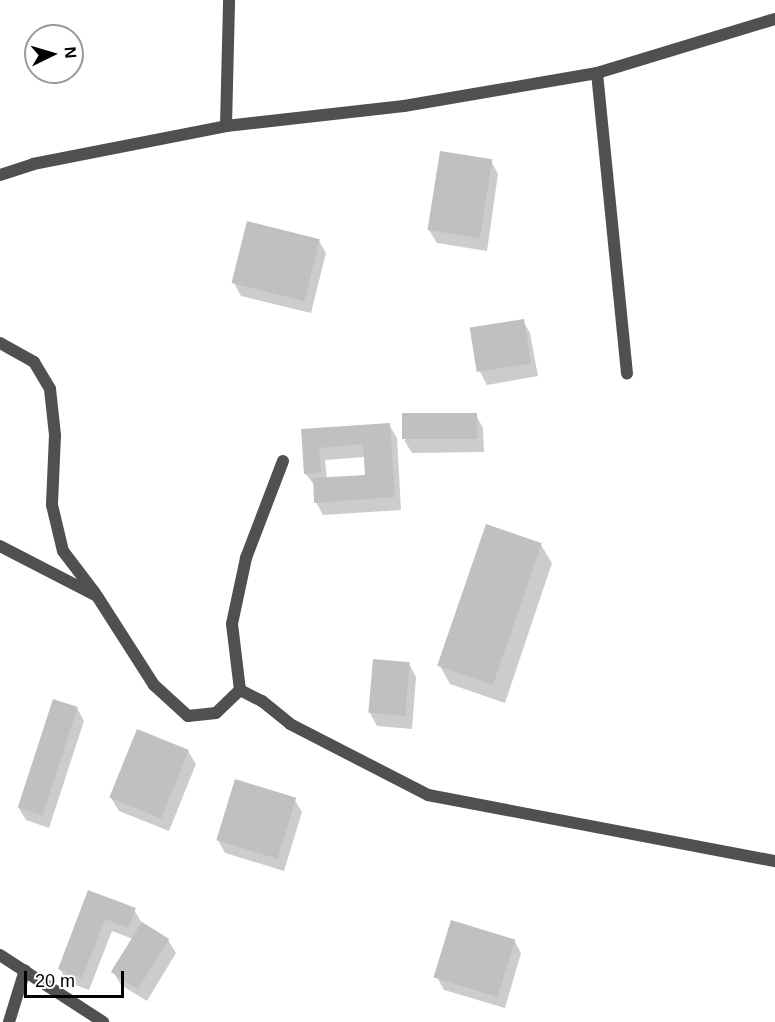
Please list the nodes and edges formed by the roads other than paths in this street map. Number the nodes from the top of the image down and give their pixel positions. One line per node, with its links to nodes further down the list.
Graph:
1 (229, 0): 4 (street)
2 (775, 19): 3 (street)
3 (597, 73): 4 (street); 7 (street)
4 (226, 126): 5 (street)
5 (0, 175)
6 (0, 343): 10 (street)
7 (627, 374)
8 (283, 461): 11 (street)
9 (0, 546): 10 (street)
10 (97, 596): 11 (street)
11 (240, 690): 12 (street)
12 (775, 861)
13 (0, 955): 14 (street)
14 (25, 970): 15 (street); 16 (street)
15 (9, 1022)
16 (103, 1022)

